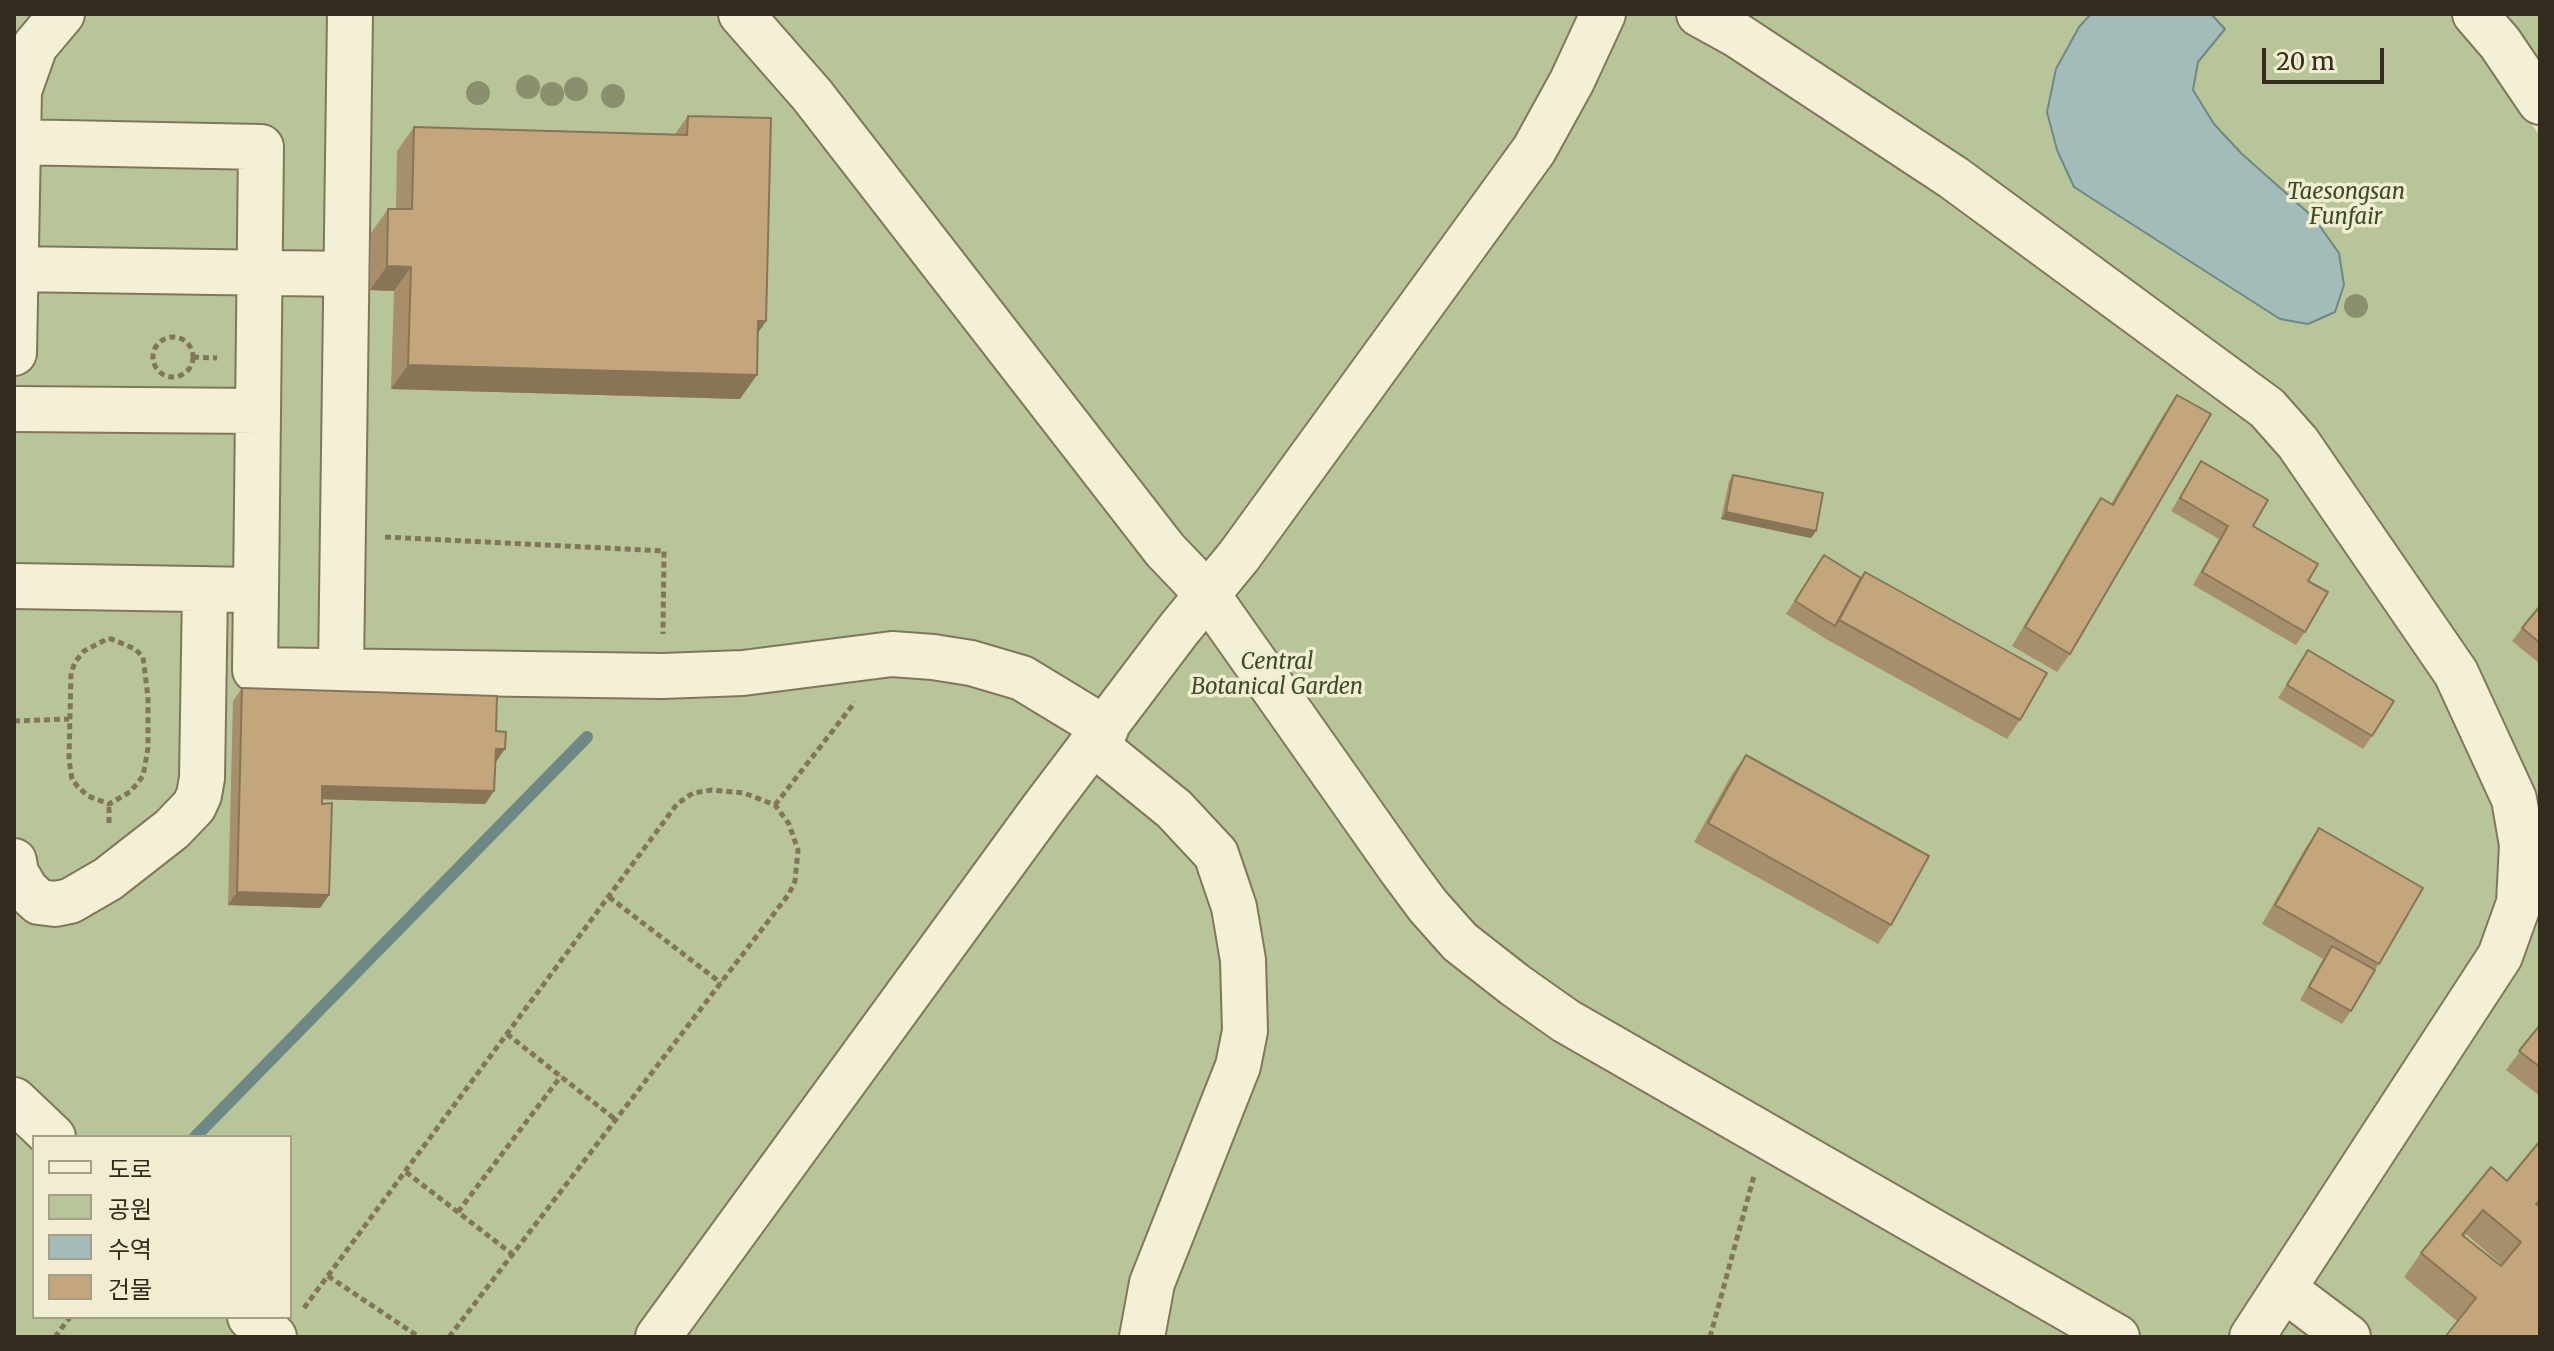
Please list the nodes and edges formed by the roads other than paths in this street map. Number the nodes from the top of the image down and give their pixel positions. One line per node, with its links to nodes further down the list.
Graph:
1 (62, 14): 8 (street)
2 (350, 14): 11 (street)
3 (741, 14): 18 (street)
4 (1603, 14): 18 (street)
5 (1699, 14): 24 (street)
6 (2475, 14): 7 (street)
7 (2540, 102)
8 (16, 142): 9 (street); 10 (street)
9 (14, 269): 10 (street); 12 (street)
10 (259, 273): 11 (street); 14 (street)
11 (346, 274): 19 (street)
12 (14, 353)
13 (14, 409): 14 (street)
14 (258, 411): 17 (street)
15 (14, 586): 16 (street)
16 (205, 589): 17 (street); 21 (street)
17 (256, 590): 19 (street)
18 (1207, 594): 20 (street); 29 (street)
19 (341, 670): 20 (street)
20 (1100, 736): 27 (street); 28 (street)
21 (14, 861)
22 (14, 1100): 23 (street)
23 (51, 1135)
24 (2284, 1289): 30 (street); 31 (street)
25 (259, 1319): 26 (street)
26 (287, 1325)
27 (658, 1337)
28 (1142, 1337)
29 (2117, 1337)
30 (2252, 1337)
31 (2348, 1337)

